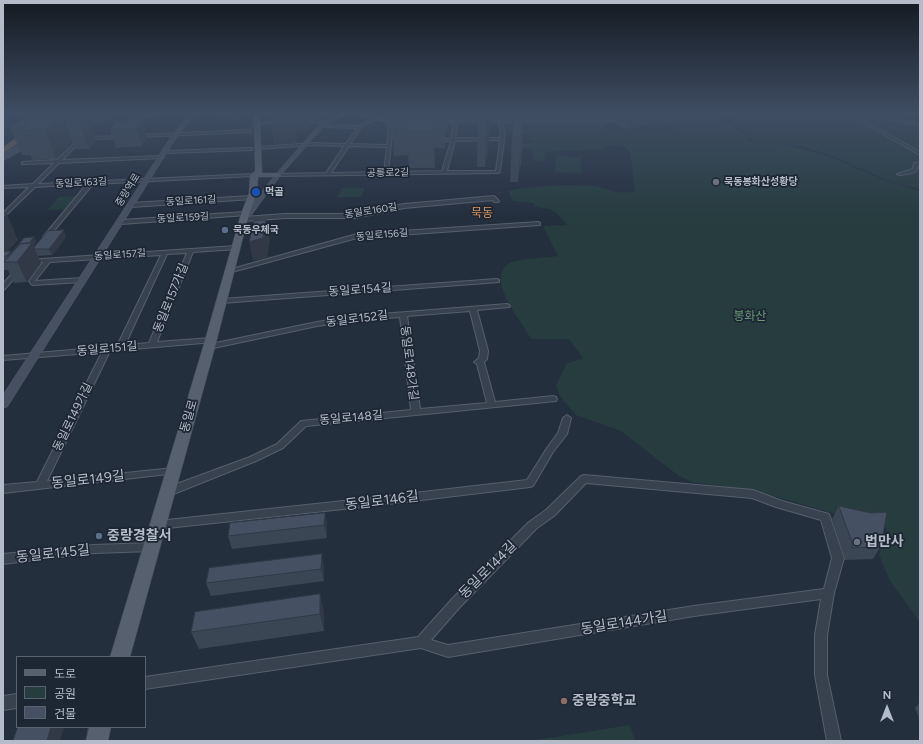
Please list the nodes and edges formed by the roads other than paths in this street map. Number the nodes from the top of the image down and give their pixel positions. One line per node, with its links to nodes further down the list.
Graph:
1 (258, 148): 18 (main road)
2 (20, 149): 14 (street)
3 (71, 149): 15 (street)
4 (167, 149): 13 (street, 중랑역로)
5 (185, 149): 13 (street)
6 (301, 149): 23 (street)
7 (345, 149): 21 (street)
8 (389, 149): 20 (street)
9 (451, 149): 19 (street)
10 (501, 149): 19 (street, 공릉로2길)
11 (911, 149): 12 (street)
12 (920, 154)
13 (163, 155): 15 (street); 24 (street, 중랑역로)
14 (3, 159)
15 (58, 162): 16 (street); 26 (street)
16 (24, 163)
17 (920, 163): 22 (street)
18 (252, 171): 23 (main road); 24 (street, 동일로163길); 28 (main road, 동일로)
19 (444, 172): 20 (street, 공릉로2길)
20 (386, 173): 21 (street, 공릉로2길)
21 (328, 174): 23 (street, 공릉로2길)
22 (899, 174)
23 (278, 175): 28 (street); 32 (street)
24 (148, 180): 25 (street, 동일로163길); 30 (street, 중랑역로)
25 (92, 182): 26 (street, 동일로163길); 35 (street)
26 (34, 186): 27 (street, 동일로163길); 31 (street)
27 (3, 187)
28 (252, 195): 30 (street, 동일로161길); 32 (main road, 동일로)
29 (496, 201): 32 (street, 동일로160길)
30 (131, 205): 33 (street, 중랑역로)
31 (3, 216)
32 (245, 216): 33 (street, 동일로159길); 36 (main road, 동일로)
33 (121, 222): 40 (street, 중랑역로)
34 (538, 224): 44 (street, 동일로156길)
35 (41, 240)
36 (236, 248): 37 (street, 동일로157길); 44 (main road, 동일로)
37 (191, 251): 38 (street, 동일로157길); 53 (street, 동일로157가길)
38 (165, 252): 40 (street, 동일로157길); 54 (street)
39 (31, 255): 42 (street)
40 (98, 257): 41 (street, 동일로157길); 45 (street, 중랑역로)
41 (48, 260): 42 (street, 동일로157길); 45 (street)
42 (26, 261): 43 (street, 동일로157길); 47 (street)
43 (18, 262)
44 (230, 271): 48 (main road, 동일로)
45 (82, 280): 56 (street, 중랑역로)
46 (498, 281): 48 (street, 동일로154길)
47 (3, 288)
48 (222, 301): 52 (main road, 동일로)
49 (507, 306): 50 (street, 동일로152길)
50 (473, 309): 51 (street, 동일로152길); 60 (street)
51 (403, 314): 52 (street, 동일로152길); 61 (street, 동일로148가길)
52 (210, 344): 53 (street, 동일로151길); 63 (main road, 동일로)
53 (152, 345): 54 (street, 동일로151길)
54 (120, 348): 55 (street, 동일로151길)
55 (107, 349): 56 (street, 동일로151길); 64 (street, 동일로149가길)
56 (34, 355): 57 (street, 동일로151길); 59 (street, 중랑역로)
57 (3, 358)
58 (553, 399): 60 (street, 동일로148길)
59 (3, 404)
60 (492, 405): 61 (street, 동일로148길)
61 (416, 412): 66 (street, 동일로148길)
62 (567, 418): 67 (street, 동일로146길)
63 (174, 471): 64 (street, 동일로149길); 66 (main road, 동일로)
64 (40, 485): 65 (street, 동일로149길)
65 (3, 489)
66 (168, 492): 67 (main road, 동일로)
67 (158, 526): 68 (main road, 동일로)
68 (152, 547): 69 (street, 동일로145길); 72 (main road, 동일로)
69 (3, 559)
70 (828, 593): 71 (street, 동일로144가길); 71 (street, 동일로144길); 78 (street)
71 (421, 642): 73 (street)
72 (120, 656)
73 (146, 683)
74 (16, 701): 75 (street)
75 (3, 703)
76 (100, 728): 77 (main road)
77 (96, 741)
78 (834, 741)

